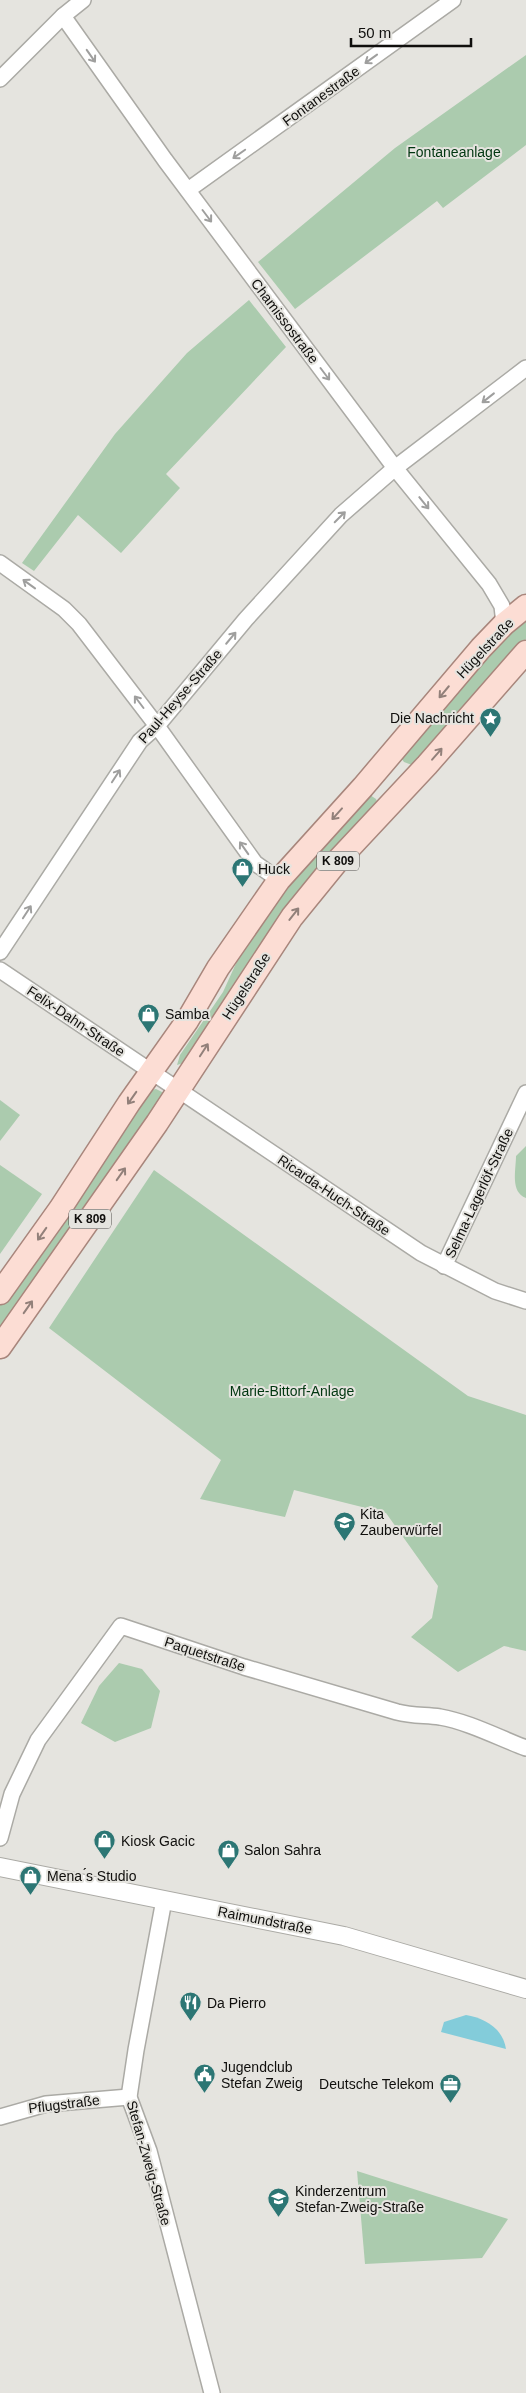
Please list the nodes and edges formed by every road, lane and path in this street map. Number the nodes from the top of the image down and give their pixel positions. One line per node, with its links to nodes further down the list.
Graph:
1 (83, 0): 3 (street)
2 (453, 0): 5 (street, Fontanestraße, one-way to 5)
3 (63, 16): 4 (street); 5 (street, Chamissostraße, one-way to 5)
4 (0, 79)
5 (188, 190): 7 (street, Chamissostraße, one-way to 7)
6 (526, 368): 7 (street, Paul-Heyse-Straße, one-way to 7)
7 (395, 468): 10 (street, Chamissostraße, one-way to 10); 12 (street, Paul-Heyse-Straße, one-way to 7)
8 (0, 563): 12 (street, one-way to 8)
9 (526, 606): 10 (main road, Hügelstraße / K 809)
10 (504, 624): 13 (main road, Hügelstraße / K 809, one-way to 13)
11 (526, 652): 14 (main road, Hügelstraße / K 809, one-way to 11)
12 (157, 726): 17 (street, one-way to 12); 18 (street, Paul-Heyse-Straße, one-way to 12)
13 (393, 753): 14 (main road); 15 (main road, Hügelstraße / K 809)
14 (415, 778): 16 (main road, Hügelstraße / K 809)
15 (363, 787): 16 (main road); 17 (main road, Hügelstraße / K 809, one-way to 17)
16 (388, 808): 21 (main road, Hügelstraße / K 809, one-way to 16)
17 (279, 880): 20 (main road, Hügelstraße / K 809)
18 (0, 952)
19 (0, 970): 20 (street, Felix-Dahn-Straße)
20 (151, 1072): 21 (street, Ricarda-Huch-Straße); 24 (main road, Hügelstraße / K 809, one-way to 24)
21 (178, 1091): 23 (street, Ricarda-Huch-Straße); 26 (main road, Hügelstraße / K 809, one-way to 21)
22 (526, 1094): 23 (street, Selma-Lagerlöf-Straße)
23 (444, 1266): 25 (street, Ricarda-Huch-Straße)
24 (0, 1293)
25 (526, 1300)
26 (0, 1347)
27 (526, 1748): 28 (street, Paquetstraße)
28 (0, 1838)
29 (0, 1867): 30 (street, Raimundstraße)
30 (164, 1900): 31 (street, Raimundstraße); 32 (street, Stefan-Zweig-Straße)
31 (526, 1989)
32 (129, 2097): 33 (street, Pflugstraße); 34 (street, Stefan-Zweig-Straße)
33 (0, 2116)
34 (212, 2393)

